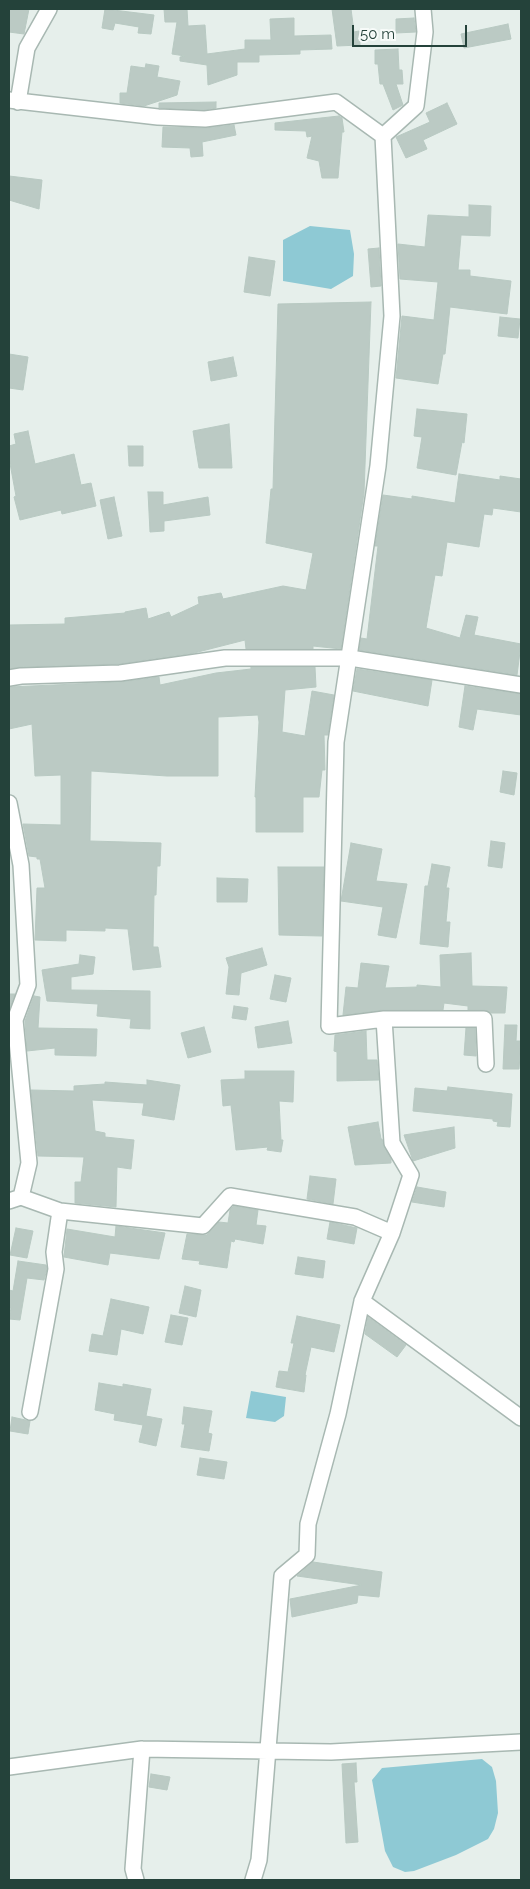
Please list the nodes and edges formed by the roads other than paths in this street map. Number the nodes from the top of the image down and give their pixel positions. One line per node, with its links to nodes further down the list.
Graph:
1 (49, 9): 3 (street)
2 (423, 9): 4 (street)
3 (14, 101): 4 (street)
4 (383, 136): 5 (street)
5 (350, 658): 6 (street); 7 (street); 9 (street)
6 (9, 678)
7 (521, 684)
8 (9, 803): 10 (street)
9 (384, 1020): 11 (street); 14 (street)
10 (12, 1021): 12 (street)
11 (486, 1064)
12 (15, 1199): 13 (street)
13 (60, 1211): 14 (street); 16 (street)
14 (392, 1233): 15 (street)
15 (362, 1301): 17 (street); 20 (street)
16 (30, 1412)
17 (521, 1418)
18 (521, 1742): 20 (street)
19 (142, 1749): 20 (street); 21 (street); 22 (street)
20 (268, 1751): 23 (street)
21 (9, 1767)
22 (136, 1880)
23 (253, 1880)

